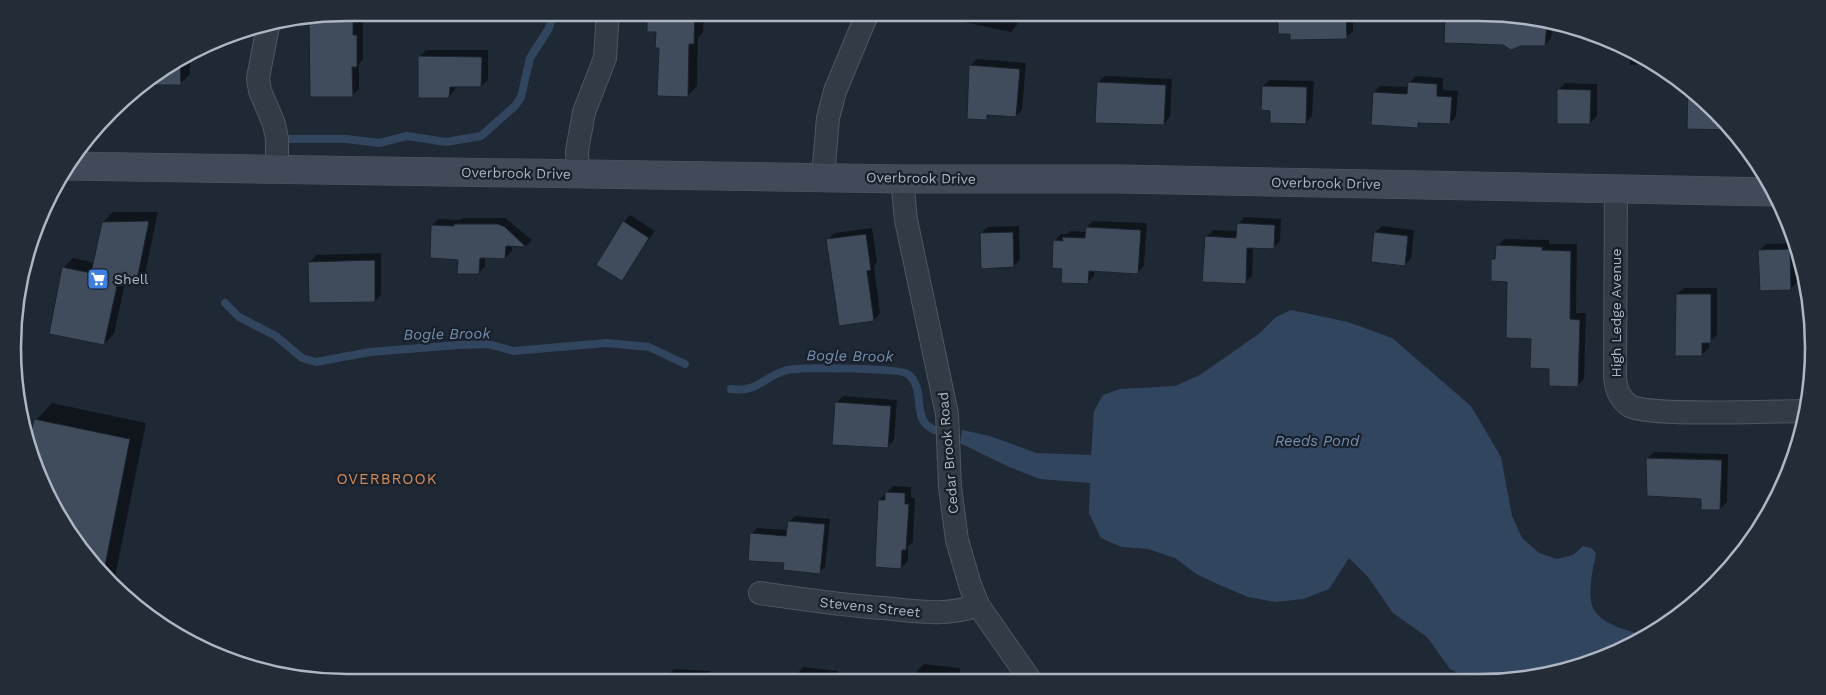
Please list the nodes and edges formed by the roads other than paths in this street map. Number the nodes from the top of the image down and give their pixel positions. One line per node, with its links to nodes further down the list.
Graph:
1 (607, 21): 6 (street)
2 (864, 21): 7 (street)
3 (267, 31): 5 (street)
4 (76, 166): 5 (street, Overbrook Drive)
5 (277, 170): 6 (street, Overbrook Drive)
6 (578, 174): 7 (street, Overbrook Drive)
7 (823, 176): 8 (street, Overbrook Drive)
8 (902, 179): 9 (street, Overbrook Drive); 13 (street, Cedar Brook Road)
9 (1616, 189): 10 (street, Overbrook Drive); 11 (street, High Ledge Avenue)
10 (1765, 192)
11 (1798, 411)
12 (760, 593): 13 (street, Stevens Street)
13 (978, 605): 14 (street, Cedar Brook Road)
14 (1025, 674)

